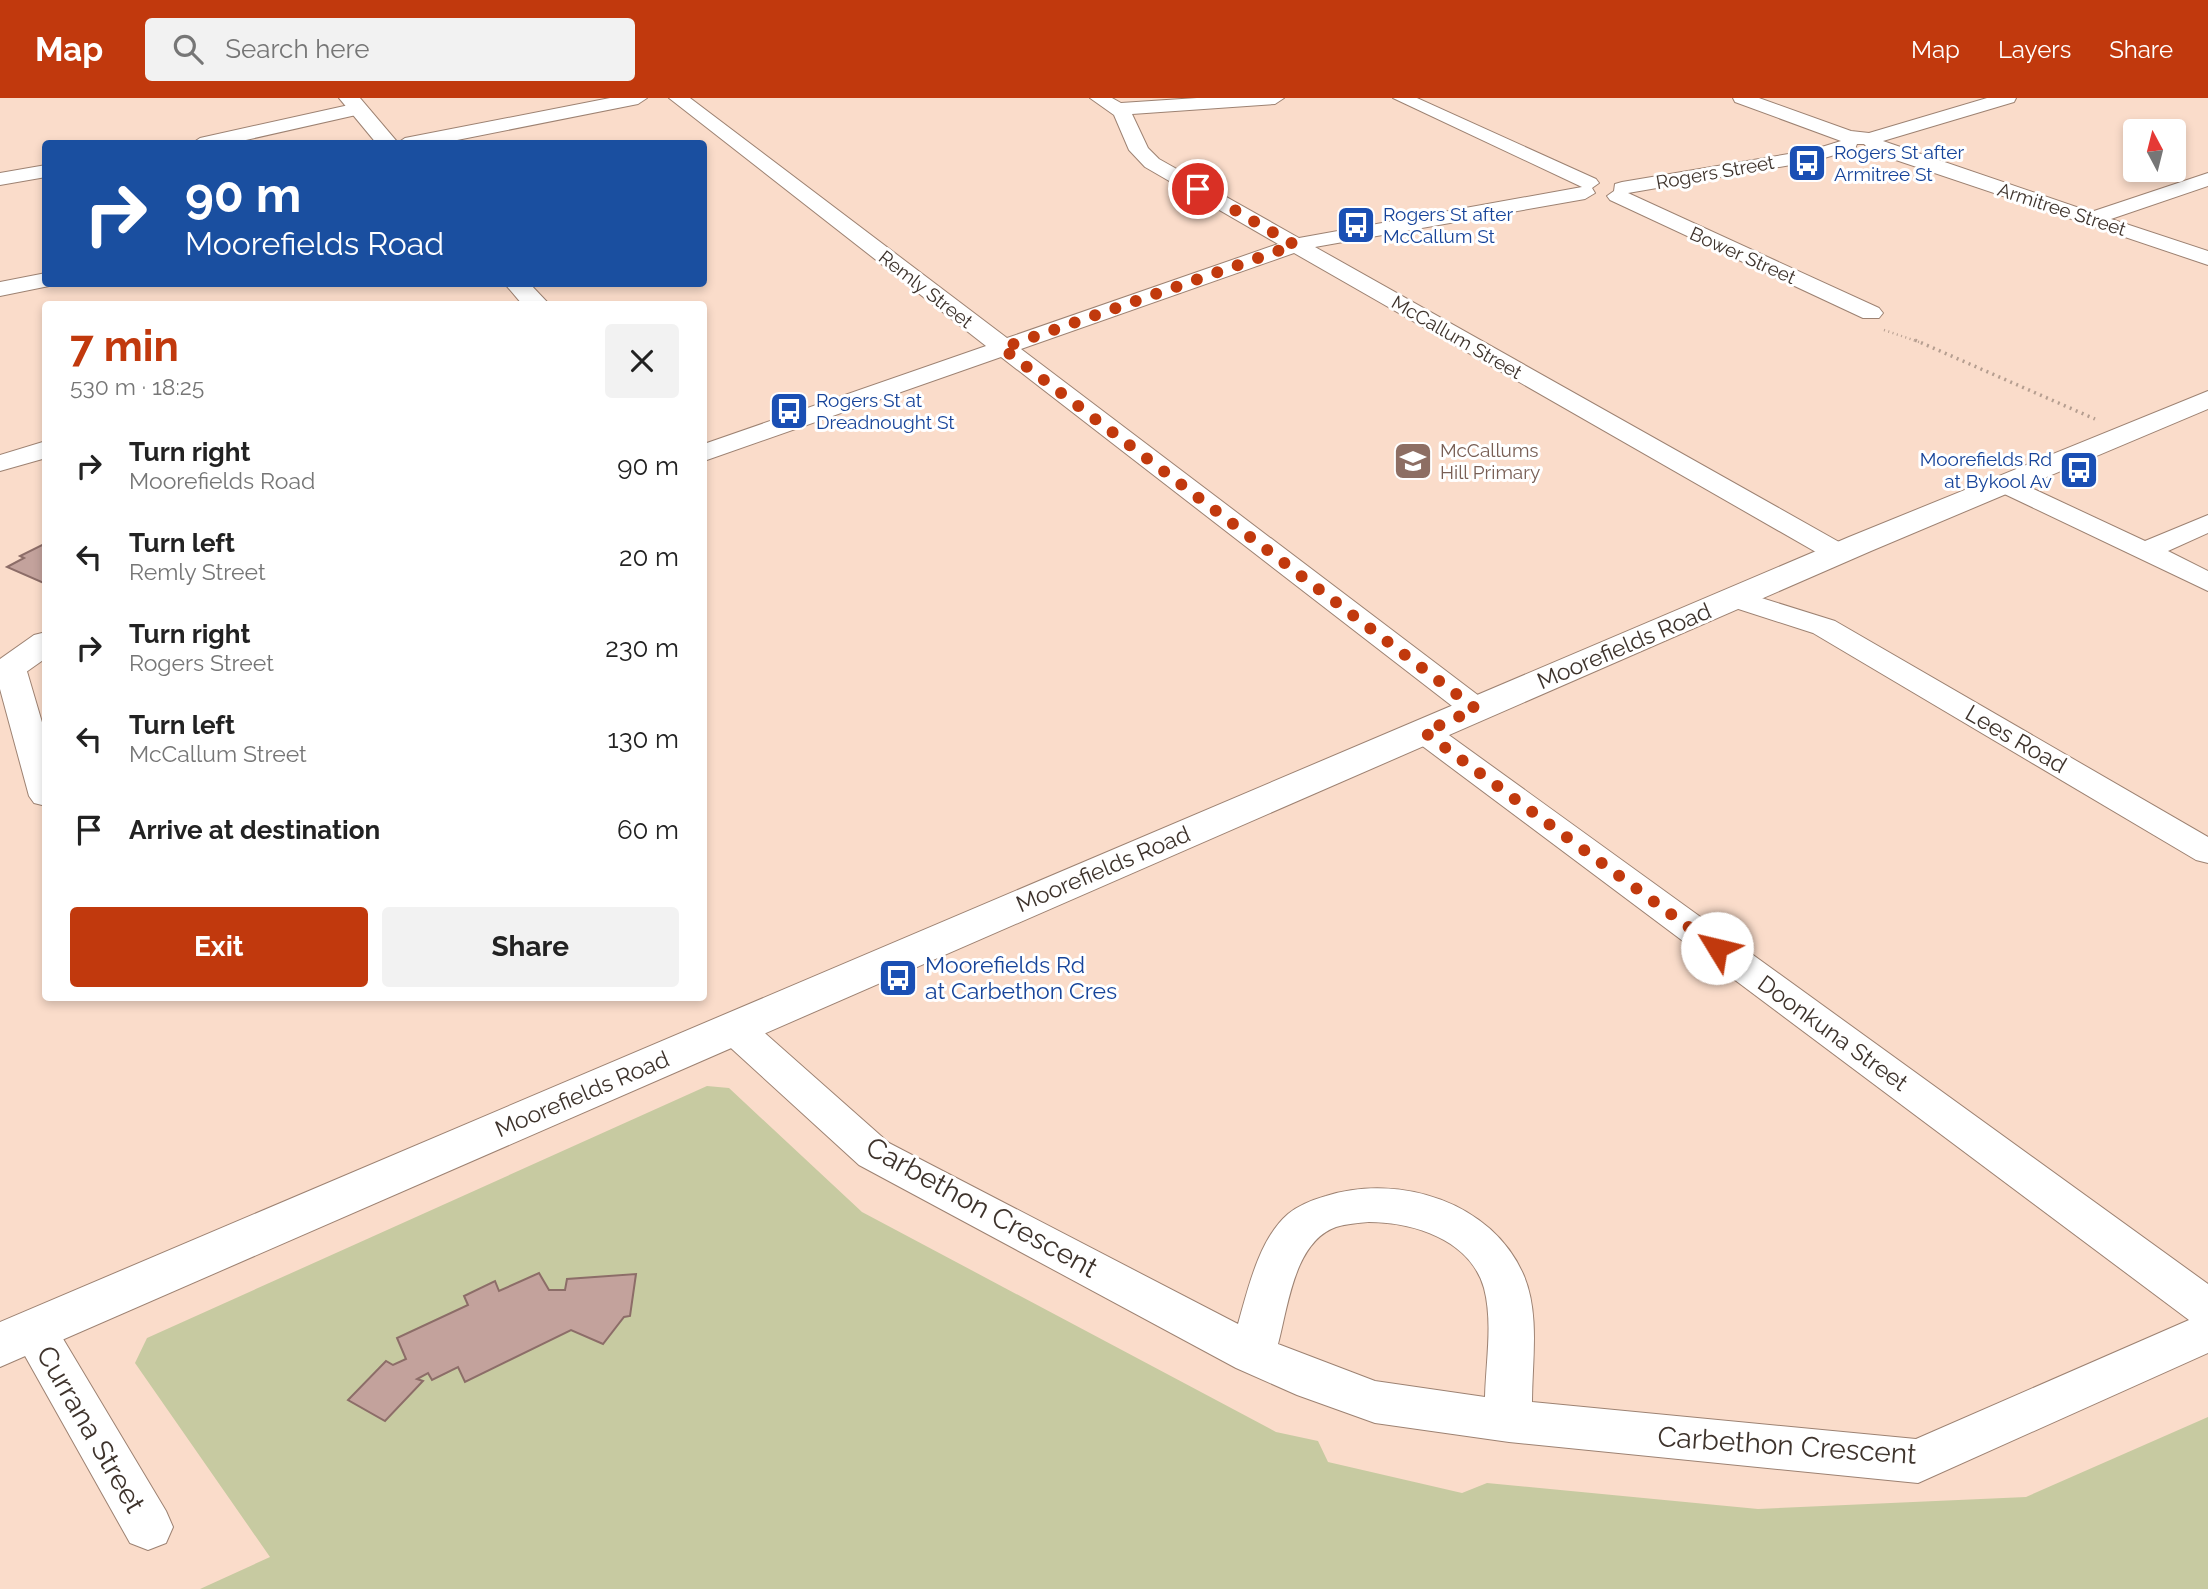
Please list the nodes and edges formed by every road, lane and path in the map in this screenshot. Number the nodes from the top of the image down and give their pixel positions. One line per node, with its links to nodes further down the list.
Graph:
1 (638, 98): 12 (street)
2 (678, 98): 28 (street, Remly Street)
3 (1099, 98): 9 (street)
4 (1275, 98): 9 (street)
5 (1402, 98): 18 (street)
6 (1742, 98): 13 (street)
7 (2007, 98): 14 (street)
8 (354, 104): 10 (street); 11 (main road)
9 (1120, 109): 21 (street, McCallum Street)
10 (215, 140)
11 (386, 140)
12 (425, 140)
13 (1848, 141): 14 (street); 19 (street, Rogers Street)
14 (1873, 142): 20 (street, Armitree Street)
15 (42, 172): 16 (street)
16 (0, 179)
17 (2208, 179): 20 (street)
18 (1587, 188): 19 (street); 21 (street)
19 (1620, 192): 27 (street, Bower Street)
20 (2093, 218): 22 (street, Armitree Street)
21 (1295, 245): 28 (street); 37 (street, McCallum Street)
22 (2208, 258)
23 (42, 280): 25 (street)
24 (520, 287): 26 (main road)
25 (0, 289)
26 (533, 301)
27 (1877, 321): 30 (path)
28 (1002, 348): 32 (street); 44 (street, Remly Street)
29 (2208, 399): 34 (main road, Moorefields Road)
30 (2099, 421)
31 (42, 450): 33 (street)
32 (707, 452)
33 (0, 464)
34 (2006, 484): 36 (street); 37 (main road, Moorefields Road)
35 (2208, 523): 36 (street)
36 (2146, 551): 39 (street)
37 (1838, 554): 38 (main road, Moorefields Road)
38 (1780, 580): 40 (main road, Moorefields Road); 41 (street, Lees Road)
39 (2208, 582)
40 (1736, 598): 41 (street, Lees Road); 44 (main road, Moorefields Road)
41 (1824, 627): 47 (street, Lees Road)
42 (42, 645): 43 (main road)
43 (5, 671): 46 (street)
44 (1476, 709): 45 (main road, Moorefields Road)
45 (1424, 732): 48 (main road, Moorefields Road); 49 (street, Doonkuna Street)
46 (42, 784)
47 (2208, 852)
48 (735, 1029): 51 (main road, Moorefields Road); 52 (street, Carbethon Crescent)
49 (2208, 1309)
50 (2208, 1332): 53 (street, Carbethon Crescent)
51 (17, 1338): 54 (street, Currana Street)
52 (1252, 1354): 53 (street, Carbethon Crescent); 53 (street)
53 (1509, 1421)
54 (148, 1527)

